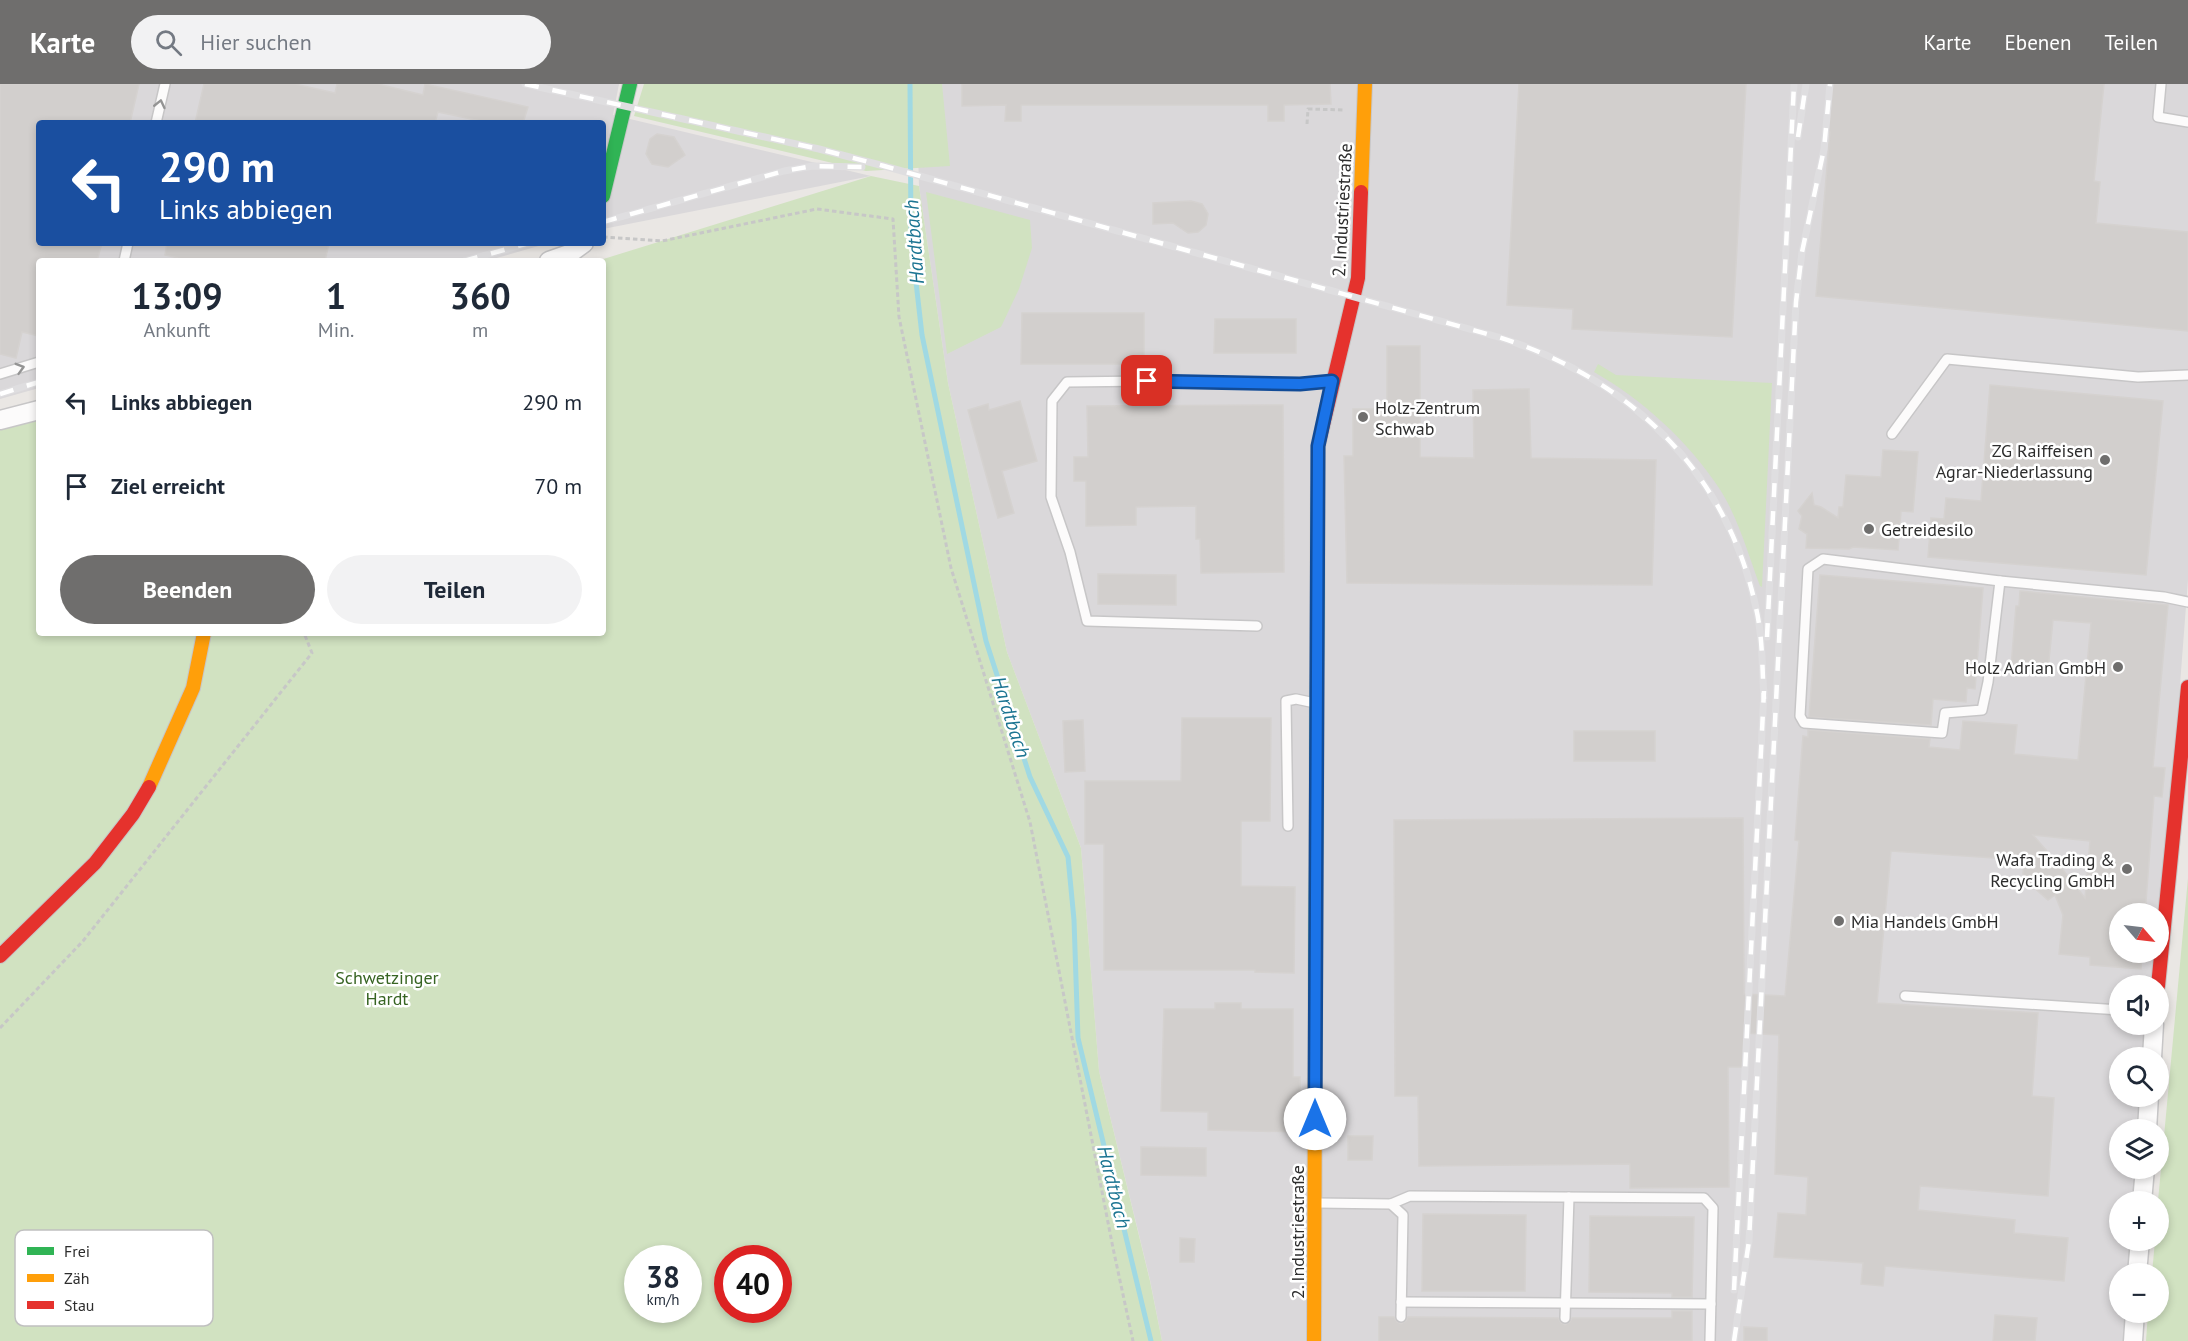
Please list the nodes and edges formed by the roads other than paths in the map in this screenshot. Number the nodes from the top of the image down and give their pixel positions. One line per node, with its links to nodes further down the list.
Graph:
1 (165, 84): 5 (lane, one-way to 1)
2 (630, 84): 7 (street)
3 (1365, 84): 13 (street, 2. Industriestraße)
4 (2161, 84): 6 (lane)
5 (157, 120)
6 (2188, 122)
7 (606, 184)
8 (580, 246): 9 (street)
9 (555, 258)
10 (36, 363): 11 (lane, one-way to 10)
11 (0, 374)
12 (2188, 375): 16 (lane)
13 (1332, 381): 19 (lane); 22 (street, 2. Industriestraße)
14 (36, 411): 15 (street)
15 (0, 420)
16 (1892, 434)
17 (2000, 581): 17 (lane); 18 (lane)
18 (2188, 602)
19 (1257, 626)
20 (203, 636): 24 (street)
21 (2188, 687): 25 (street)
22 (1317, 704): 23 (lane); 29 (street, 2. Industriestraße)
23 (1288, 826)
24 (0, 956)
25 (2159, 975)
26 (1905, 996): 27 (lane)
27 (2109, 1010)
28 (1569, 1197): 30 (lane); 32 (lane); 33 (lane)
29 (1315, 1203): 30 (lane); 37 (street, 2. Industriestraße)
30 (1391, 1204): 31 (lane)
31 (1401, 1302): 32 (lane); 34 (lane)
32 (1566, 1303): 33 (lane); 35 (lane)
33 (1711, 1304): 38 (lane)
34 (1401, 1317)
35 (1565, 1318)
36 (2134, 1323): 39 (street)
37 (1314, 1341)
38 (1710, 1341)
39 (2133, 1341)

